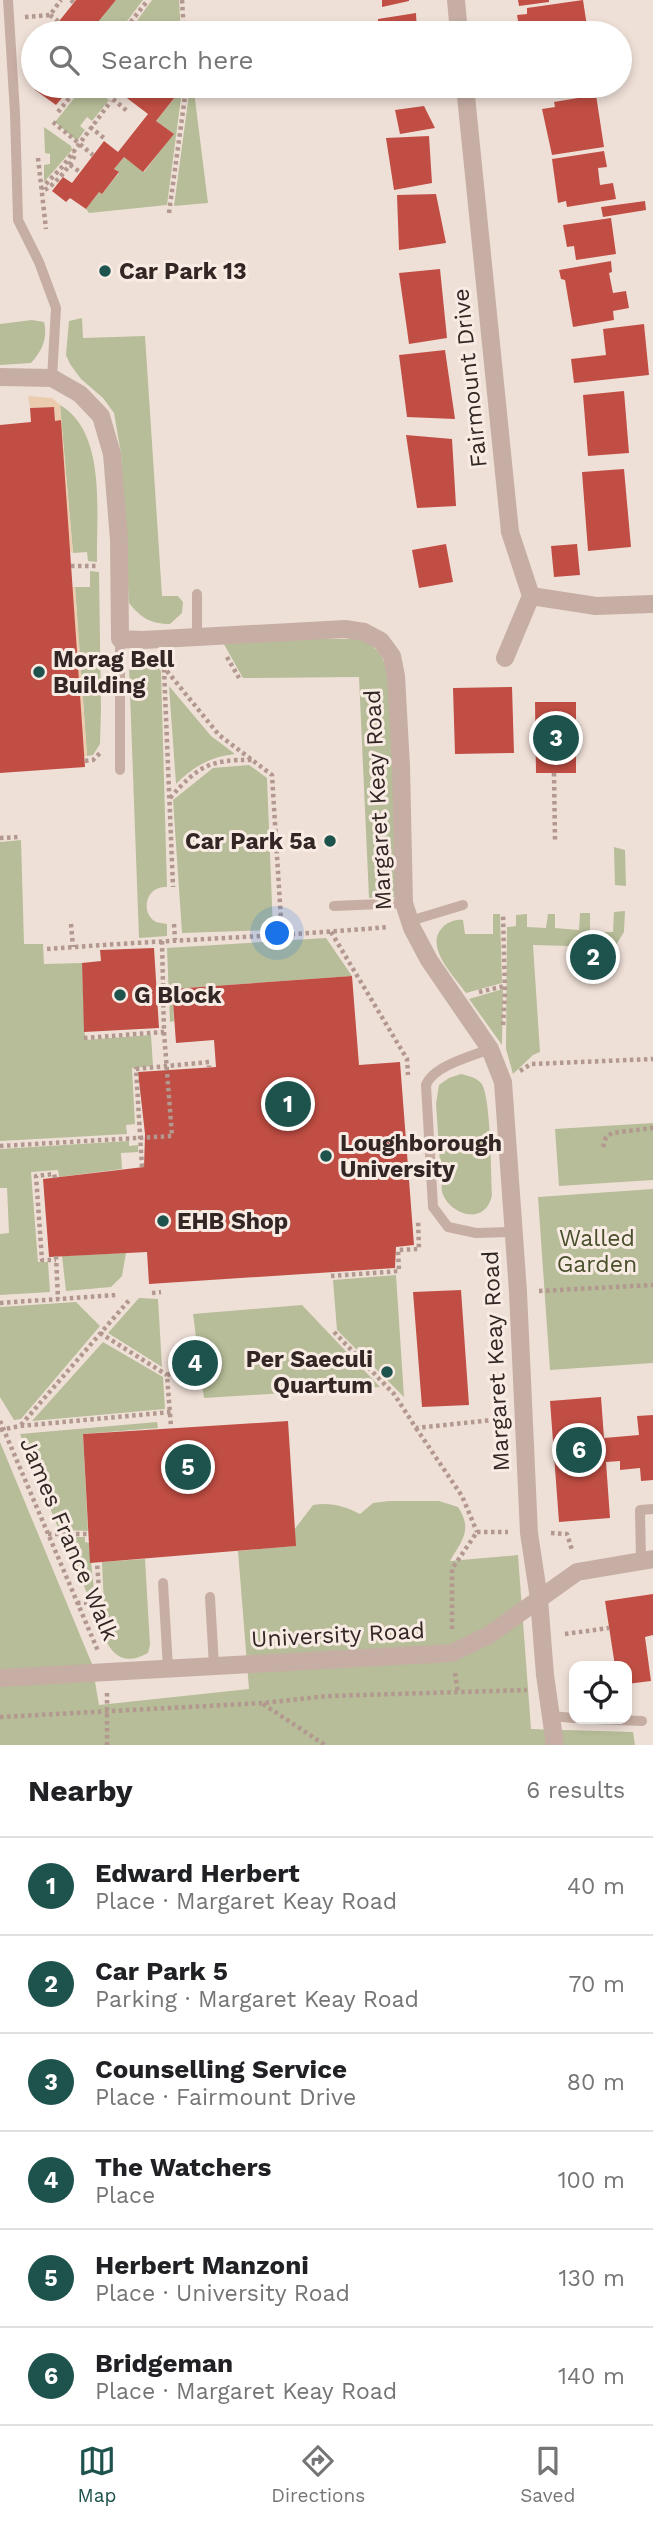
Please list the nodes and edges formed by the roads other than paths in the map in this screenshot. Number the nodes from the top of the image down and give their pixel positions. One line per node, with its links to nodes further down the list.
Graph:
1 (8, 0): 6 (lane)
2 (456, 0): 3 (street)
3 (458, 21)
4 (466, 98): 8 (street, Fairmount Drive)
5 (0, 377): 6 (street)
6 (52, 378): 11 (street)
7 (197, 594): 10 (lane)
8 (531, 596): 9 (street); 12 (street)
9 (653, 604)
10 (197, 636): 11 (street, Margaret Keay Road); 14 (street, Margaret Keay Road)
11 (120, 639): 13 (lane)
12 (505, 658)
13 (120, 770)
14 (404, 903): 16 (lane); 17 (street, Margaret Keay Road)
15 (463, 905): 17 (lane)
16 (334, 906)
17 (411, 924): 18 (street, Margaret Keay Road)
18 (490, 1049): 19 (street, Margaret Keay Road); 19 (lane)
19 (514, 1231): 24 (street, Margaret Keay Road)
20 (653, 1509): 21 (lane)
21 (647, 1559): 24 (street, University Road)
22 (163, 1583): 26 (lane)
23 (210, 1597): 25 (lane)
24 (539, 1599): 25 (street, University Road); 28 (street, Margaret Keay Road)
25 (214, 1666): 26 (street, University Road)
26 (168, 1668): 27 (street, University Road)
27 (0, 1678)
28 (551, 1716): 29 (lane); 32 (street, Margaret Keay Road)
29 (569, 1718)
30 (632, 1721): 31 (lane)
31 (642, 1721)
32 (555, 1745)

